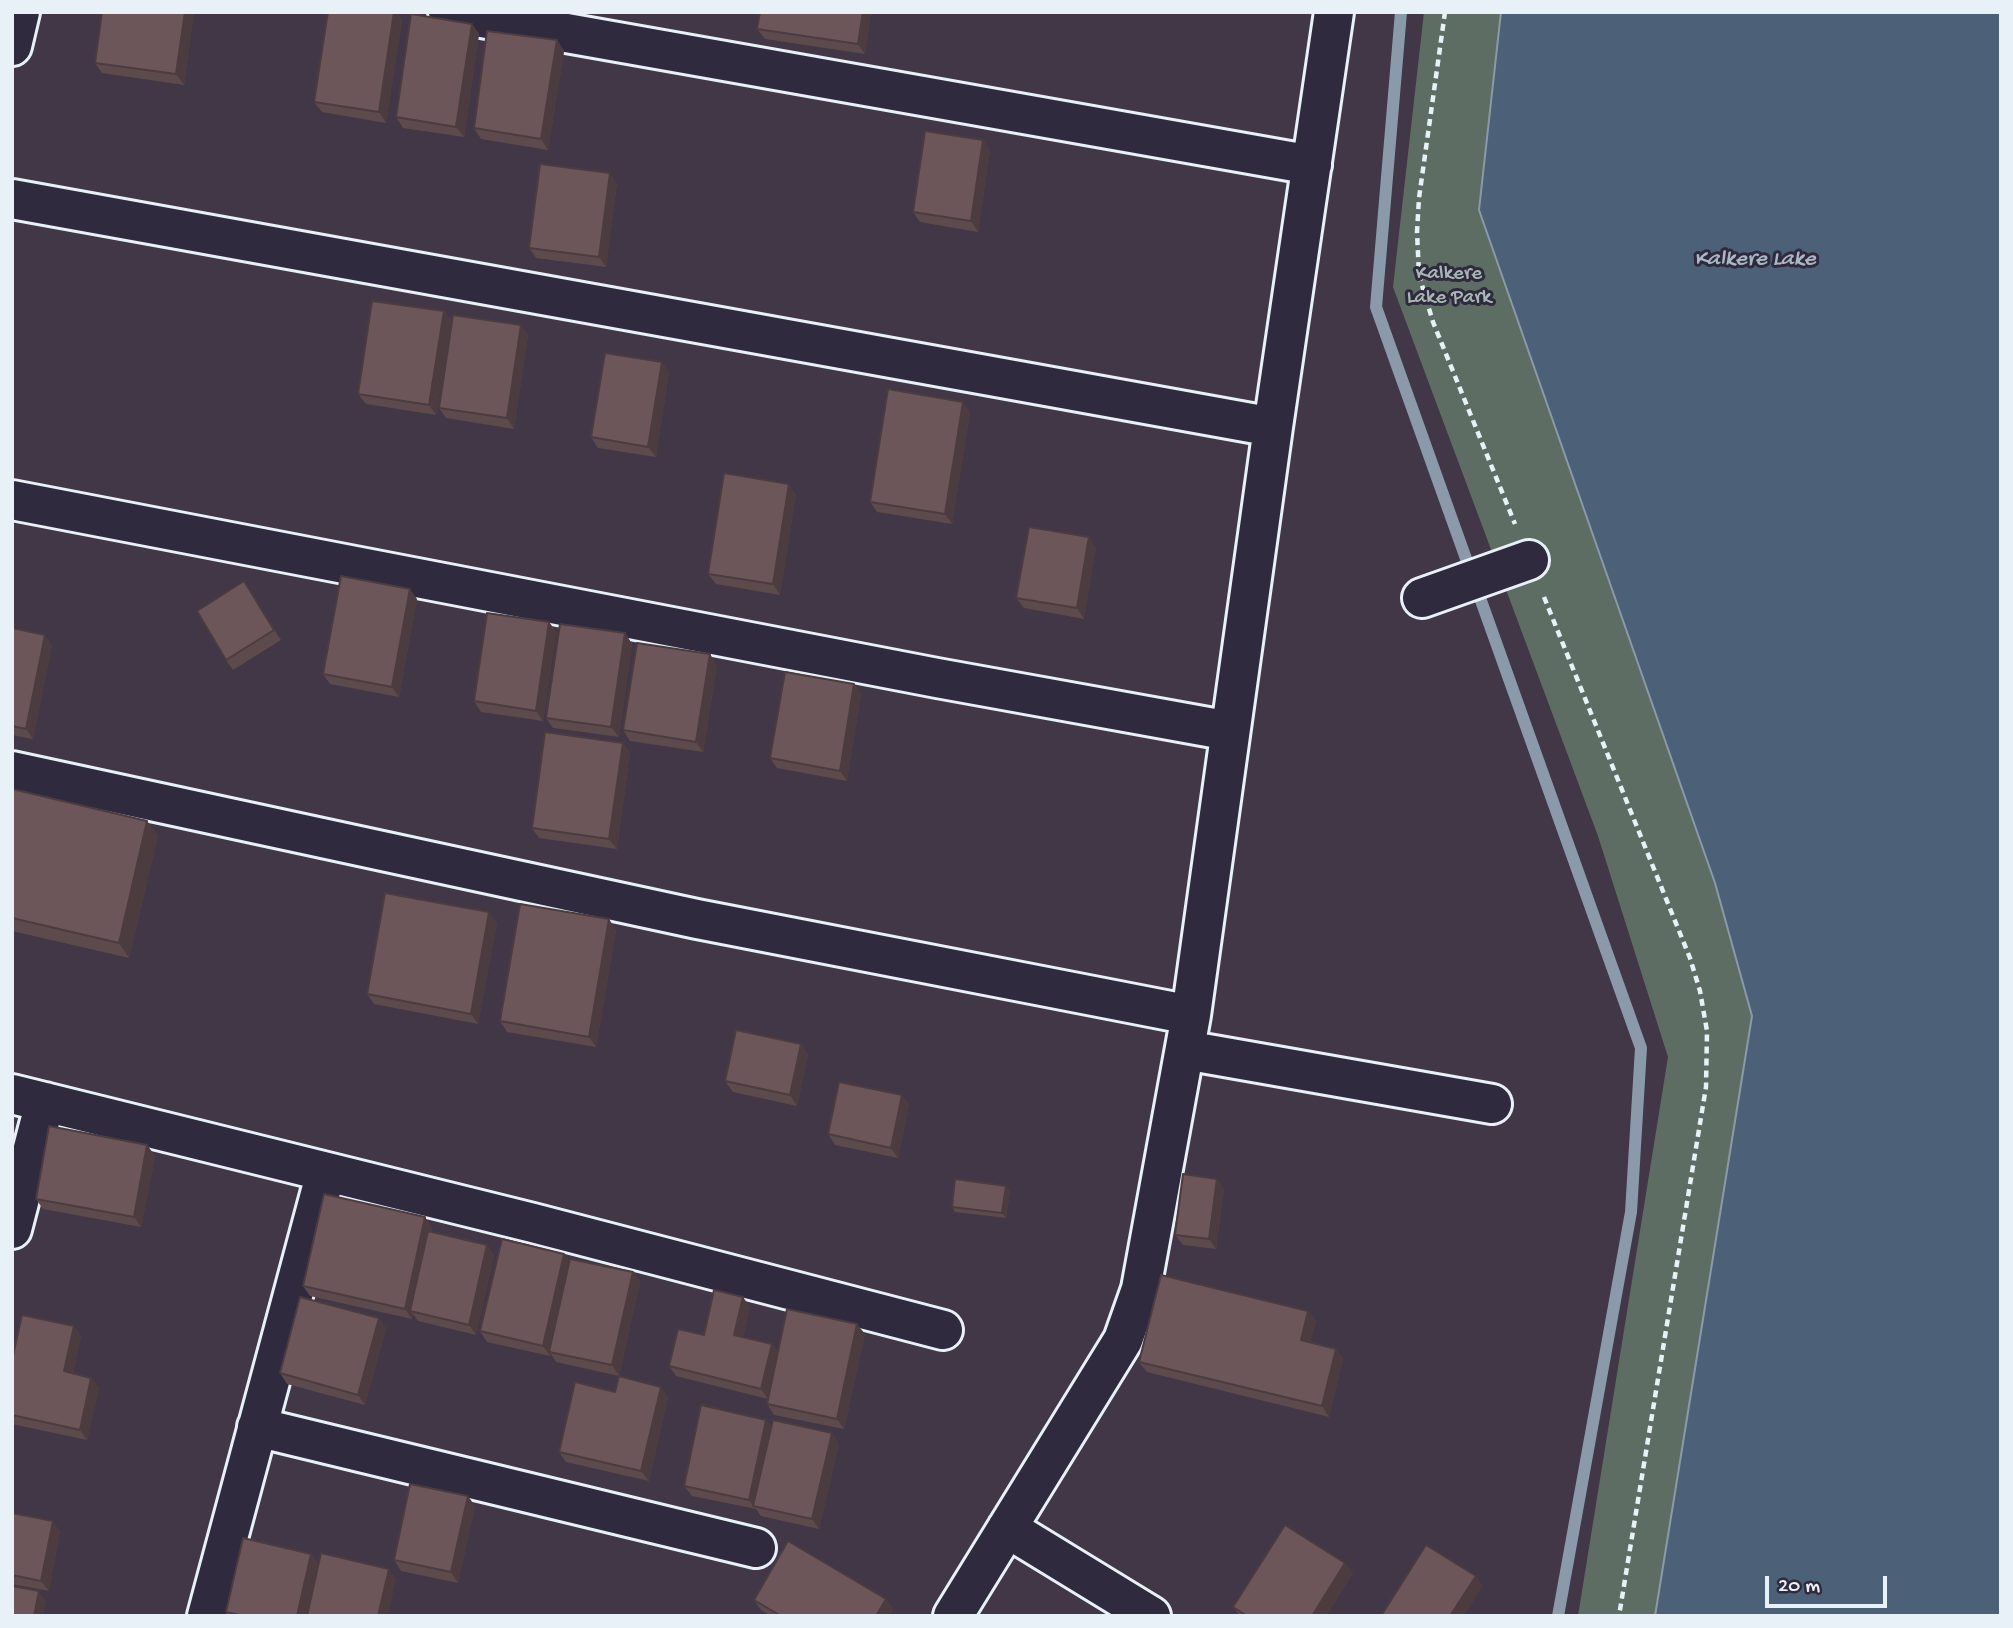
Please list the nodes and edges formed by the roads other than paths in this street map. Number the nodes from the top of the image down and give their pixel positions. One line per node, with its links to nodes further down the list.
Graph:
1 (20, 12): 4 (street)
2 (448, 12): 5 (street)
3 (1334, 12): 5 (street)
4 (12, 46)
5 (1312, 165): 7 (street)
6 (12, 199): 7 (street)
7 (1273, 427): 11 (street)
8 (12, 500): 11 (street)
9 (1529, 560): 10 (street)
10 (1437, 593)
11 (1230, 731): 13 (street)
12 (12, 771): 13 (street)
13 (1188, 1032): 15 (street); 20 (street)
14 (28, 1098): 16 (street); 17 (street)
15 (1492, 1104)
16 (326, 1172): 18 (street); 19 (street)
17 (12, 1229)
18 (943, 1330)
19 (257, 1427): 21 (street); 22 (street)
20 (1007, 1528): 23 (street); 24 (street)
21 (756, 1548)
22 (206, 1616)
23 (953, 1616)
24 (1151, 1616)

